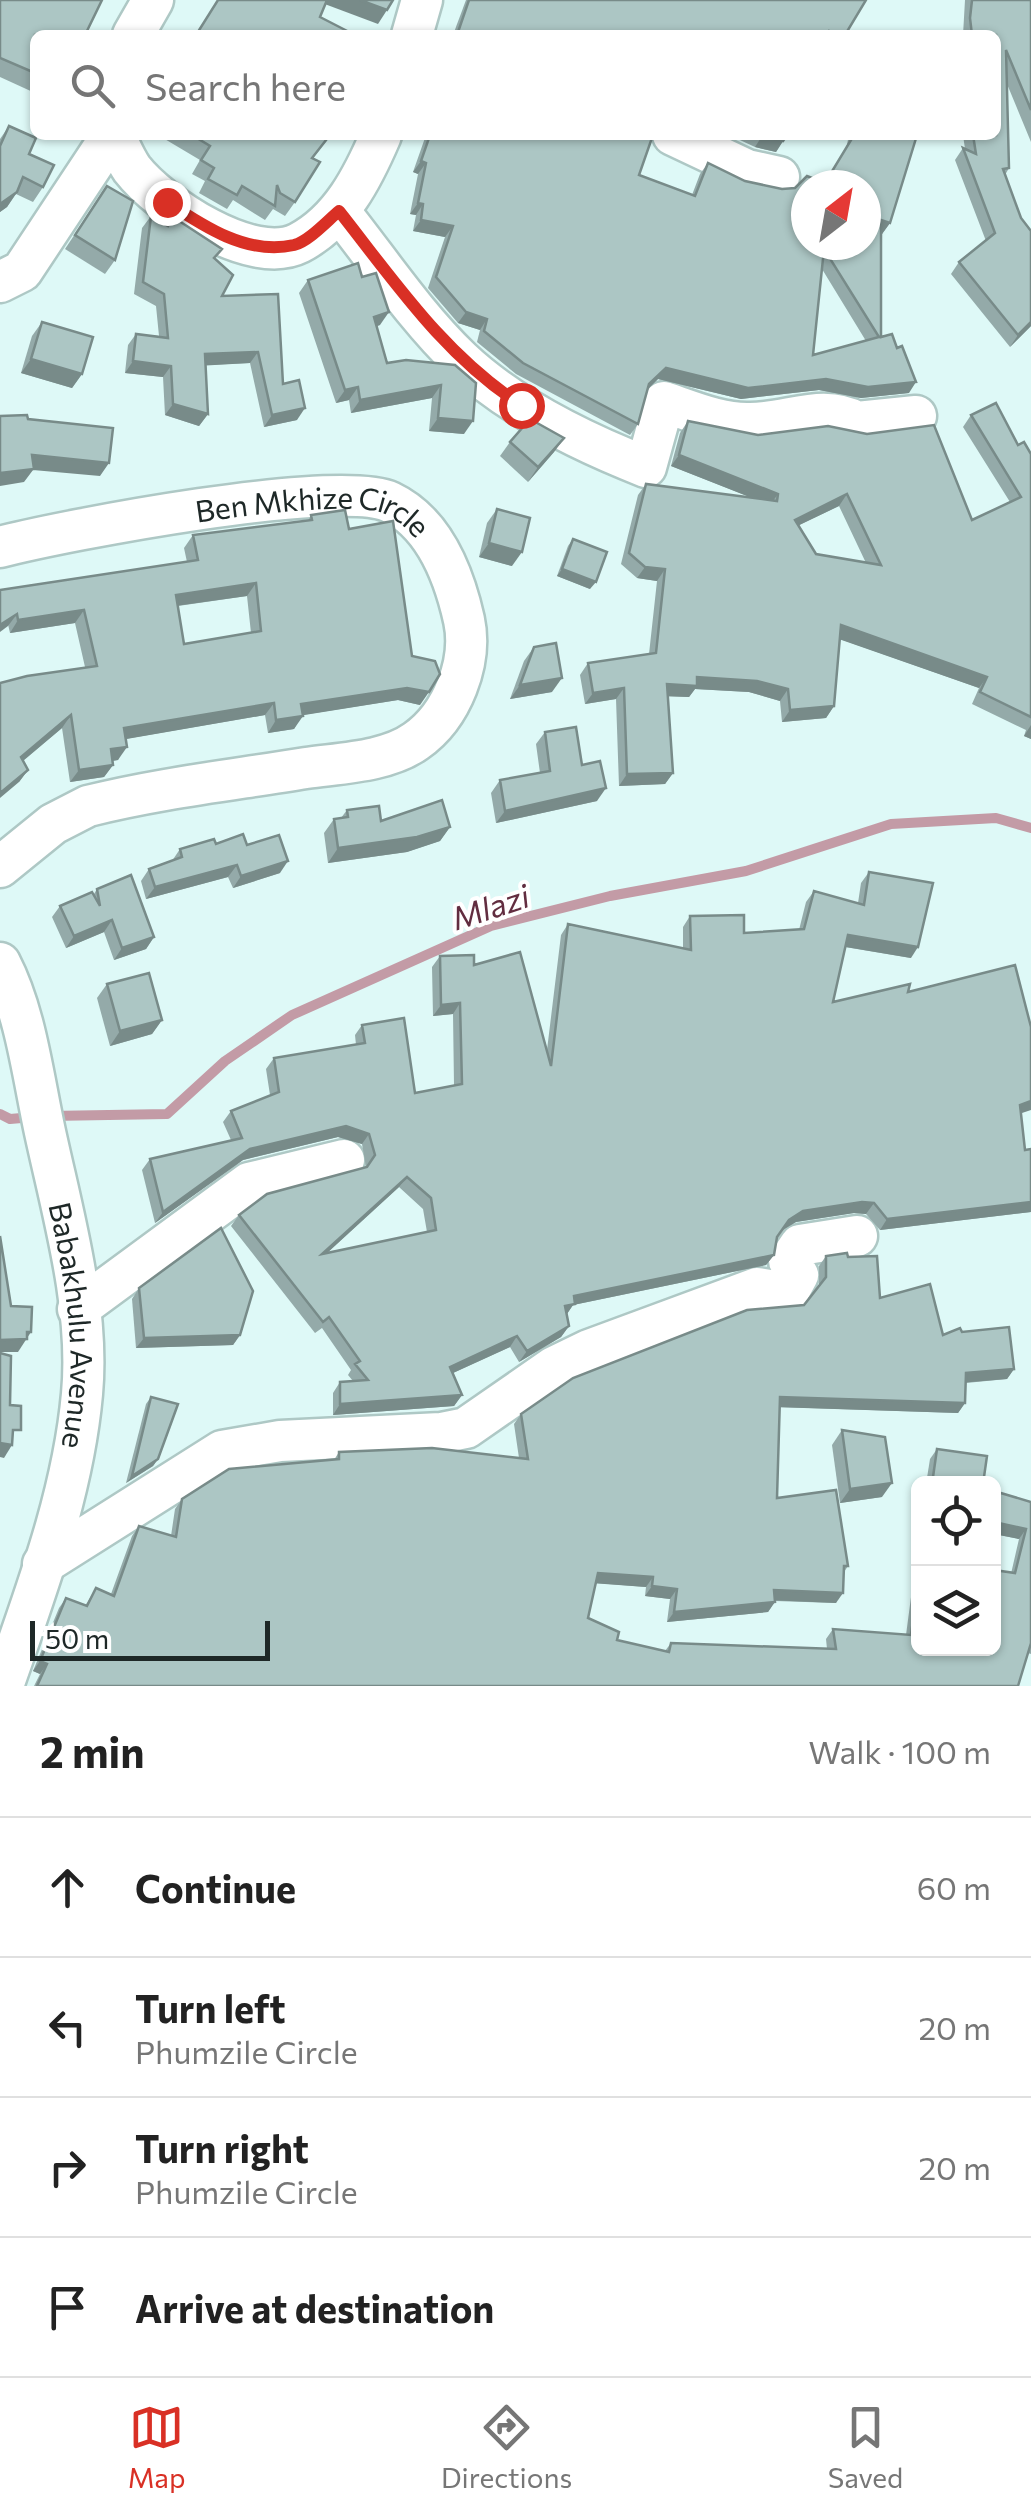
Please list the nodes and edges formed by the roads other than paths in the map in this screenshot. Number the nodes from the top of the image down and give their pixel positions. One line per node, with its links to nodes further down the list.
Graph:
1 (152, 0): 3 (street)
2 (422, 0): 4 (street)
3 (137, 30)
4 (413, 30)
5 (110, 140): 11 (street)
6 (116, 140): 10 (street)
7 (378, 140): 10 (street)
8 (683, 140): 9 (street)
9 (779, 177)
10 (339, 211): 12 (street)
11 (0, 282)
12 (916, 416)
13 (0, 547): 14 (street, Ben Mkhize Circle)
14 (0, 867)
15 (0, 963): 18 (street, Babakhulu Avenue)
16 (344, 1160): 18 (street)
17 (857, 1236): 19 (street)
18 (78, 1309): 19 (street, Babakhulu Avenue)
19 (43, 1564): 20 (street, Babakhulu Avenue)
20 (13, 1614): 21 (street, Babakhulu Avenue)
21 (3, 1686)

